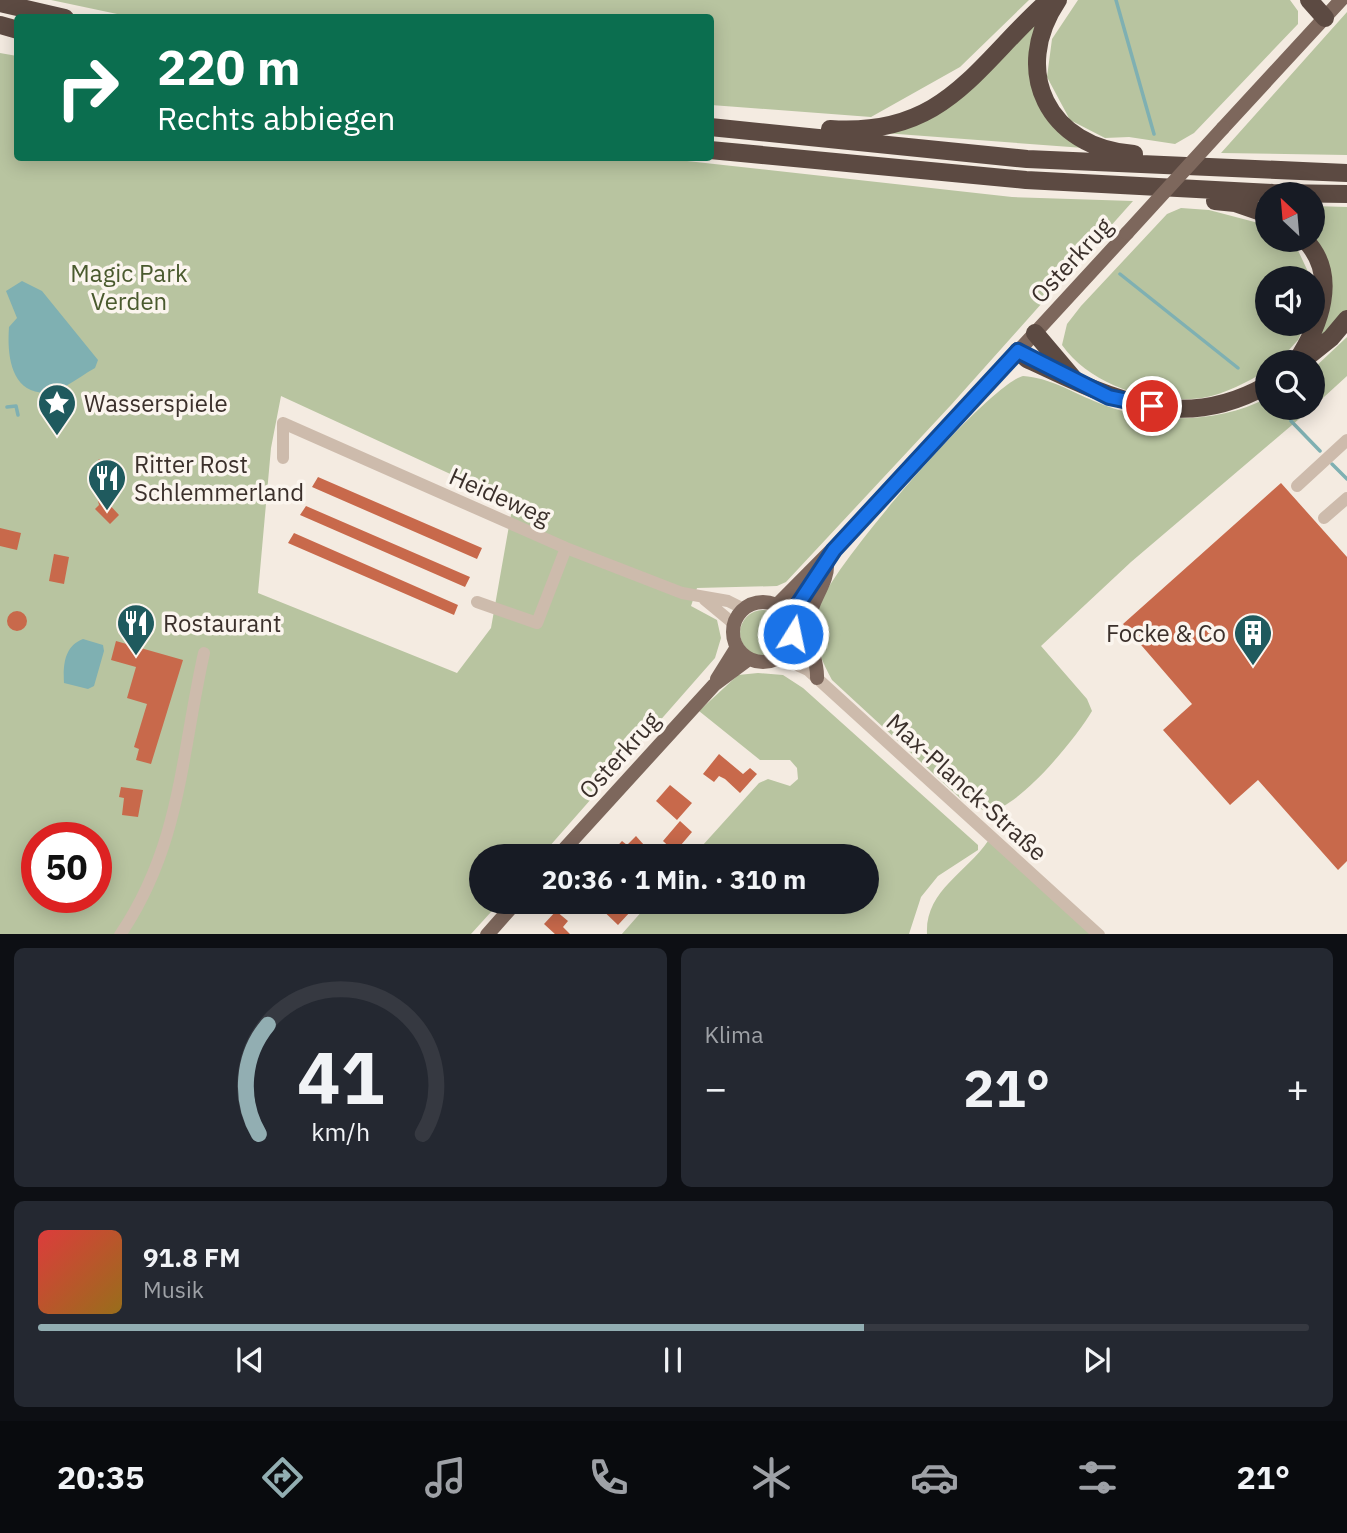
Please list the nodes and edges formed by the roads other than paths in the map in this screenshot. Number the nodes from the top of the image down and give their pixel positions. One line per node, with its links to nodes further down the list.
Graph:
1 (1049, 0): 9 (highway)
2 (1058, 0): 11 (highway)
3 (1310, 0): 7 (highway)
4 (1341, 0): 7 (main road, Osterkrug)
5 (0, 3): 6 (highway)
6 (48, 14)
7 (1325, 18): 18 (main road, Osterkrug, bridge)
8 (714, 127): 9 (highway)
9 (751, 131): 11 (highway)
10 (714, 150): 13 (highway)
11 (1198, 168): 12 (highway)
12 (1347, 173)
13 (1162, 188): 14 (highway); 15 (highway)
14 (1347, 194)
15 (1255, 210)
16 (1312, 252): 19 (highway)
17 (1347, 319): 20 (highway)
18 (1035, 333): 21 (main road, Osterkrug); 22 (highway)
19 (1305, 350)
20 (1315, 350)
21 (1018, 351): 22 (highway); 32 (main road, Osterkrug)
22 (1076, 382): 23 (highway)
23 (1255, 391)
24 (1347, 440): 25 (street)
25 (1336, 451): 27 (street); 28 (street)
26 (284, 458): 31 (street, Heideweg)
27 (1347, 461)
28 (1297, 486)
29 (1347, 498): 30 (street)
30 (1324, 518)
31 (566, 548): 33 (street, Heideweg); 34 (street)
32 (831, 556): 35 (main road, Osterkrug); 37 (main road, Osterkrug); 44 (main road)
33 (702, 597): 36 (street, Heideweg); 38 (street, Heideweg)
34 (477, 602)
35 (776, 606): 36 (main road); 37 (main road)
36 (744, 609): 38 (main road)
37 (789, 618): 39 (main road)
38 (734, 625): 40 (main road)
39 (791, 643): 42 (main road); 44 (street, Max-Planck-Straße)
40 (737, 647): 43 (main road); 45 (main road, Osterkrug)
41 (204, 653): 48 (street)
42 (780, 657): 43 (main road); 44 (street, Max-Planck-Straße)
43 (749, 659): 45 (main road, Osterkrug)
44 (812, 674): 50 (street, Max-Planck-Straße)
45 (714, 685): 46 (main road, Osterkrug)
46 (569, 844)
47 (505, 914): 49 (main road)
48 (120, 934)
49 (487, 934)
50 (1099, 934)

